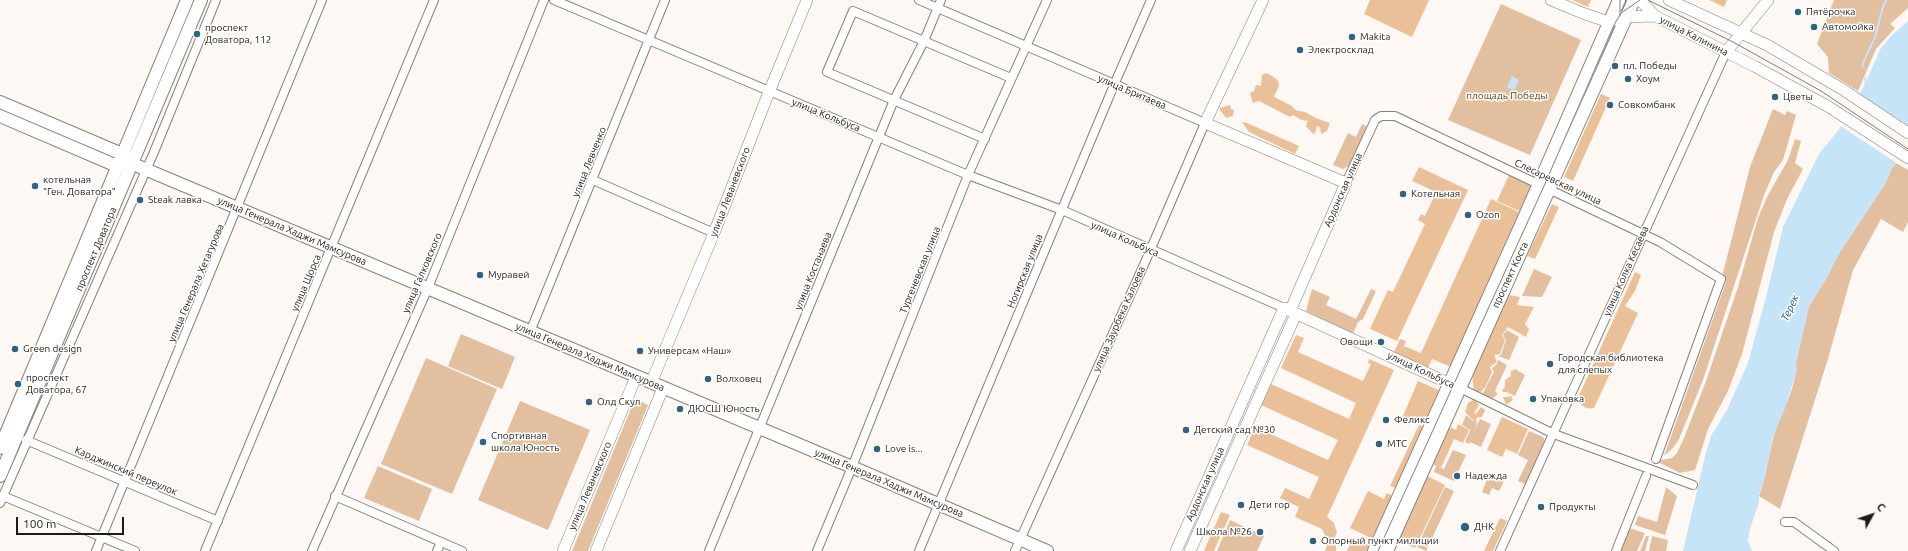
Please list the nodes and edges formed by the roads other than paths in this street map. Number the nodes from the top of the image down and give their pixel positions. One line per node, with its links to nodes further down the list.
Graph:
1 (187, 0): 39 (main road, проспект Доватора)
2 (201, 0): 41 (main road, проспект Доватора)
3 (216, 0): 43 (street, проспект Доватора)
4 (322, 0): 49 (street, улица Генерала Хетагурова)
5 (434, 0): 53 (street, улица Щорса)
6 (544, 0): 55 (street, улица Галковского)
7 (554, 0): 24 (street, улица Кольбуса)
8 (665, 0): 24 (street, улица Левченко)
9 (807, 0): 30 (street, улица Леваневского)
10 (919, 0): 19 (street, улица Бритаева)
11 (1047, 0): 26 (street, Тургеневская улица)
12 (1151, 0): 29 (street, Ногирская улица)
13 (1264, 0): 35 (street, улица Заурбека Калоева)
14 (1551, 0): 22 (street)
15 (1619, 0): 22 (main road, проспект Коста)
16 (1640, 0): 21 (street)
17 (1669, 0): 23 (street, улица Калинина)
18 (1768, 0): 23 (street, улица Колка Кесаева)
19 (939, 4): 25 (street, улица Костанаева); 26 (street, улица Бритаева)
20 (1629, 7): 21 (street, улица Калинина); 22 (street, улица Калинина); 48 (main road, проспект Коста)
21 (1655, 16): 27 (street, улица Калинина)
22 (1609, 22): 47 (main road, проспект Коста)
23 (1740, 33): 27 (street, улица Колка Кесаева); 36 (street, улица Калинина)
24 (649, 40): 30 (street, улица Кольбуса); 45 (street, улица Левченко)
25 (924, 41): 28 (street); 31 (street, улица Костанаева); 31 (street)
26 (1028, 45): 28 (street, Тургеневская улица); 29 (street, улица Бритаева)
27 (1726, 52): 40 (street, улица Калинина); 52 (street, улица Колка Кесаева)
28 (1011, 78): 38 (street, Тургеневская улица)
29 (1114, 85): 35 (street, улица Бритаева); 50 (street, Ногирская улица)
30 (769, 92): 37 (street, улица Кольбуса); 51 (street, улица Леваневского)
31 (894, 100): 37 (street, улица Костанаева); 38 (street)
32 (0, 102): 39 (main road, улица Генерала Хаджи Мамсурова)
33 (0, 116): 42 (main road)
34 (1381, 116): 46 (street, Ардонская улица); 47 (street, Слесаревская улица)
35 (1205, 123): 46 (street, улица Бритаева); 54 (street, улица Заурбека Калоева)
36 (1908, 133)
37 (879, 136): 44 (street, улица Кольбуса); 62 (street, улица Костанаева)
38 (985, 139): 44 (street, Тургеневская улица)
39 (122, 154): 41 (main road, улица Генерала Хаджи Мамсурова); 42 (main road, проспект Доватора)
40 (1908, 158)
41 (133, 164): 42 (main road); 43 (main road, улица Генерала Хаджи Мамсурова); 68 (main road, проспект Доватора)
42 (117, 166): 65 (main road, проспект Доватора)
43 (146, 170): 49 (main road, улица Генерала Хаджи Мамсурова); 64 (street, проспект Доватора)
44 (968, 176): 50 (street, улица Кольбуса); 67 (street, Тургеневская улица)
45 (593, 180): 51 (street); 57 (street, улица Левченко)
46 (1346, 183): 56 (street, Ардонская улица)
47 (1538, 184): 48 (street, Слесаревская улица); 60 (main road, проспект Коста)
48 (1550, 189): 52 (street, Слесаревская улица); 60 (main road, проспект Коста)
49 (238, 208): 53 (main road, улица Генерала Хаджи Мамсурова); 70 (street, улица Генерала Хетагурова)
50 (1062, 210): 54 (street, улица Кольбуса); 74 (street, Ногирская улица)
51 (714, 233): 59 (street, улица Леваневского)
52 (1642, 234): 63 (street, улица Колка Кесаева); 66 (street, Слесаревская улица)
53 (331, 248): 55 (main road, улица Генерала Хаджи Мамсурова); 75 (street, улица Щорса)
54 (1150, 250): 56 (street, улица Кольбуса); 78 (street, улица Заурбека Калоева)
55 (428, 288): 57 (main road, улица Генерала Хаджи Мамсурова); 72 (street, улица Галковского)
56 (1290, 311): 60 (street, улица Кольбуса); 93 (street, Ардонская улица); 94 (street, Ардонская улица)
57 (530, 332): 58 (main road, улица Генерала Хаджи Мамсурова)
58 (636, 377): 59 (main road, улица Генерала Хаджи Мамсурова); 86 (street, улица Леваневского)
59 (651, 383): 61 (main road, улица Генерала Хаджи Мамсурова)
60 (1454, 386): 63 (street, улица Кольбуса); 95 (main road, проспект Коста); 96 (main road, проспект Коста)
61 (664, 388): 62 (main road, улица Генерала Хаджи Мамсурова); 87 (street)
62 (760, 428): 67 (main road, улица Генерала Хаджи Мамсурова); 88 (street, улица Костанаева)
63 (1554, 434): 71 (street, улица Кольбуса); 97 (street, улица Колка Кесаева)
64 (26, 440): 70 (street, Карджинский переулок); 73 (street, проспект Доватора)
65 (0, 448)
66 (1656, 459)
67 (852, 467): 74 (main road, улица Генерала Хаджи Мамсурова); 89 (street, Тургеневская улица)
68 (0, 476)
69 (1646, 476): 98 (street)
70 (125, 481): 75 (street, Карджинский переулок); 77 (street, улица Генерала Хетагурова)
71 (1693, 485)
72 (336, 496): 79 (street); 83 (street, улица Галковского)
73 (1, 499): 77 (street)
74 (940, 504): 78 (main road, улица Генерала Хаджи Мамсурова); 90 (street, Ногирская улица)
75 (218, 520): 82 (street, улица Щорса)
76 (1785, 522): 99 (street)
77 (101, 537): 80 (street, улица Генерала Хетагурова); 81 (street)
78 (1021, 539): 91 (street, улица Заурбека Калоева); 92 (main road, улица Генерала Хаджи Мамсурова)
79 (441, 542): 84 (street); 85 (street)
80 (96, 551)
81 (135, 551)
82 (205, 551)
83 (312, 551)
84 (437, 551)
85 (462, 551)
86 (563, 551)
87 (596, 551)
88 (709, 551)
89 (817, 551)
90 (919, 551)
91 (1015, 551)
92 (1047, 551)
93 (1176, 551)
94 (1190, 551)
95 (1374, 551)
96 (1386, 551)
97 (1500, 551)
98 (1616, 551)
99 (1834, 551)

